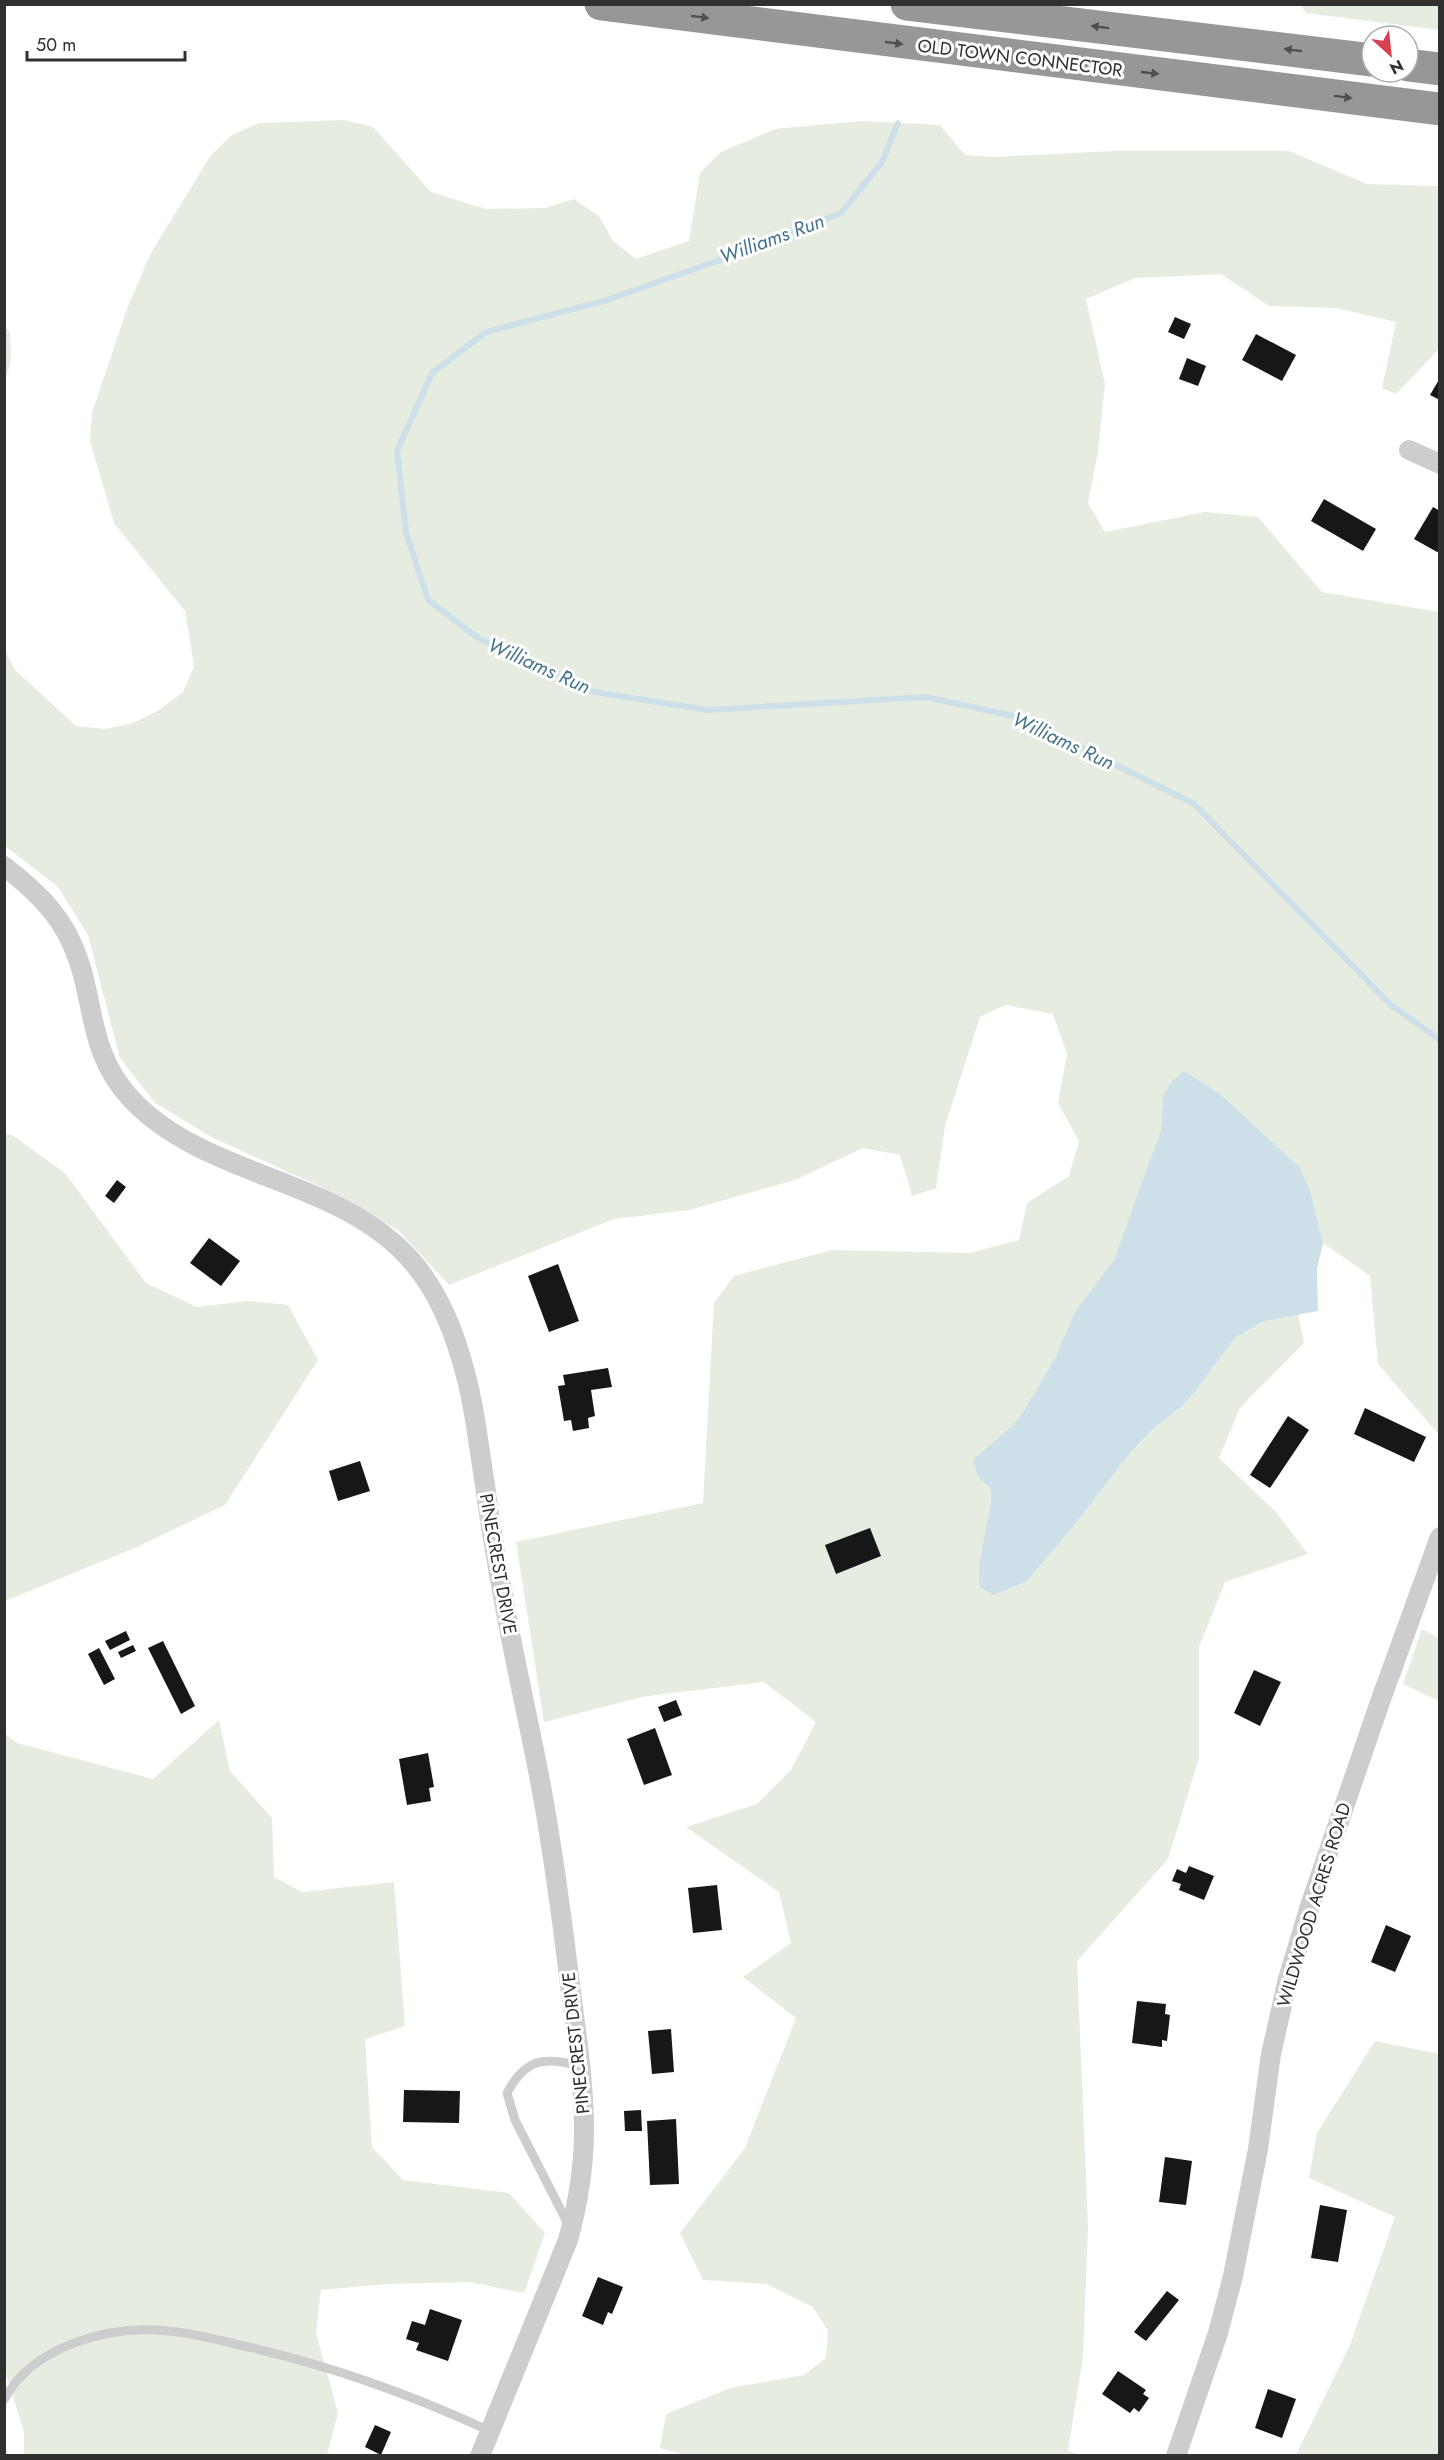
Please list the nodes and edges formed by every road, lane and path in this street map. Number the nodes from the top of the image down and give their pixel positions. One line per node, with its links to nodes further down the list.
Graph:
1 (601, 4): 6 (highway, OLD TOWN CONNECTOR, one-way to 6)
2 (907, 4): 3 (highway, one-way to 2)
3 (1360, 59)
4 (1420, 66): 5 (highway)
5 (1440, 69)
6 (1440, 109)
7 (1409, 450): 8 (street)
8 (1440, 464)
9 (4, 866): 11 (street, PINECREST DRIVE)
10 (1440, 1537): 16 (street, WILDWOOD ACRES ROAD)
11 (579, 2066): 12 (street, PINECREST DRIVE); 12 (lane)
12 (571, 2229): 14 (street, PINECREST DRIVE)
13 (4, 2400): 14 (lane)
14 (490, 2431): 15 (street, PINECREST DRIVE)
15 (480, 2456)
16 (1176, 2456)

